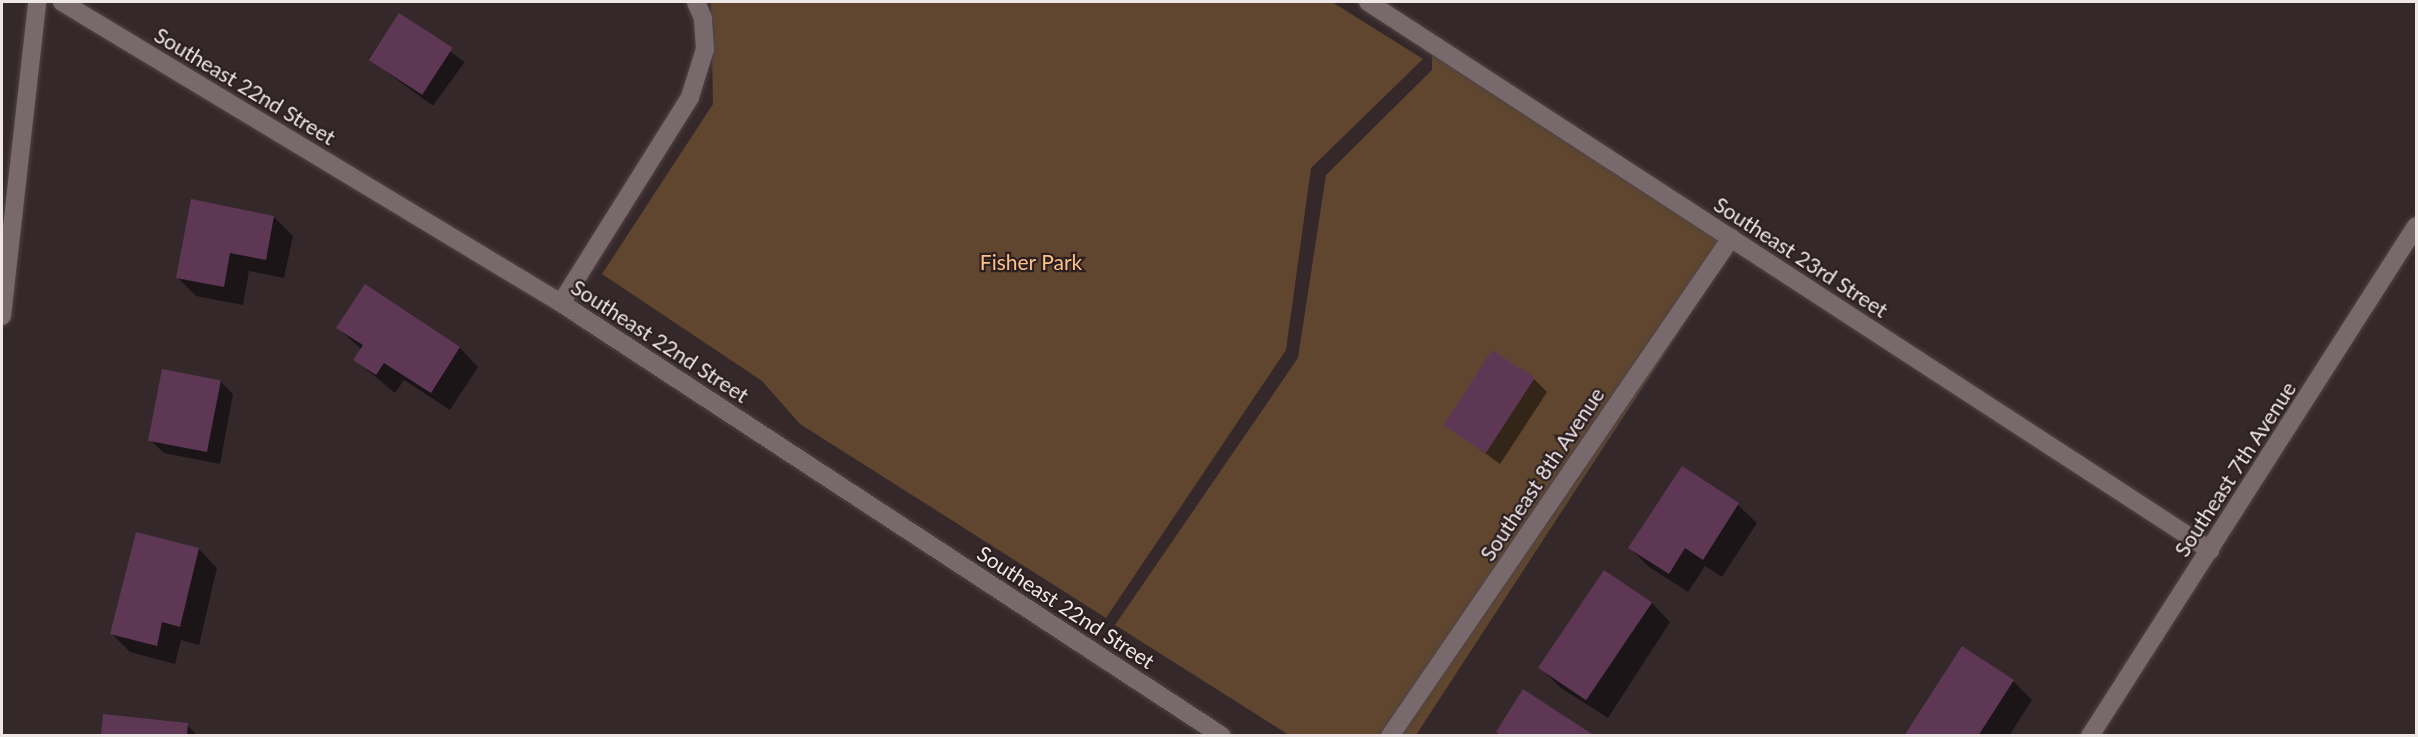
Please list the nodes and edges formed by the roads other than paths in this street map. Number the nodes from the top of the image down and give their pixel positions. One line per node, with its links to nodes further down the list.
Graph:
1 (37, 2): 8 (street)
2 (62, 2): 7 (street, Southeast 22nd Street)
3 (696, 2): 7 (street)
4 (1368, 2): 6 (street, Southeast 23rd Street)
5 (2416, 226): 9 (street, Southeast 7th Avenue)
6 (1731, 238): 9 (street, Southeast 23rd Street); 11 (street, Southeast 8th Avenue)
7 (561, 303): 10 (street, Southeast 22nd Street)
8 (2, 316)
9 (2210, 549): 12 (street, Southeast 7th Avenue)
10 (1222, 735)
11 (1390, 735)
12 (2091, 735)

